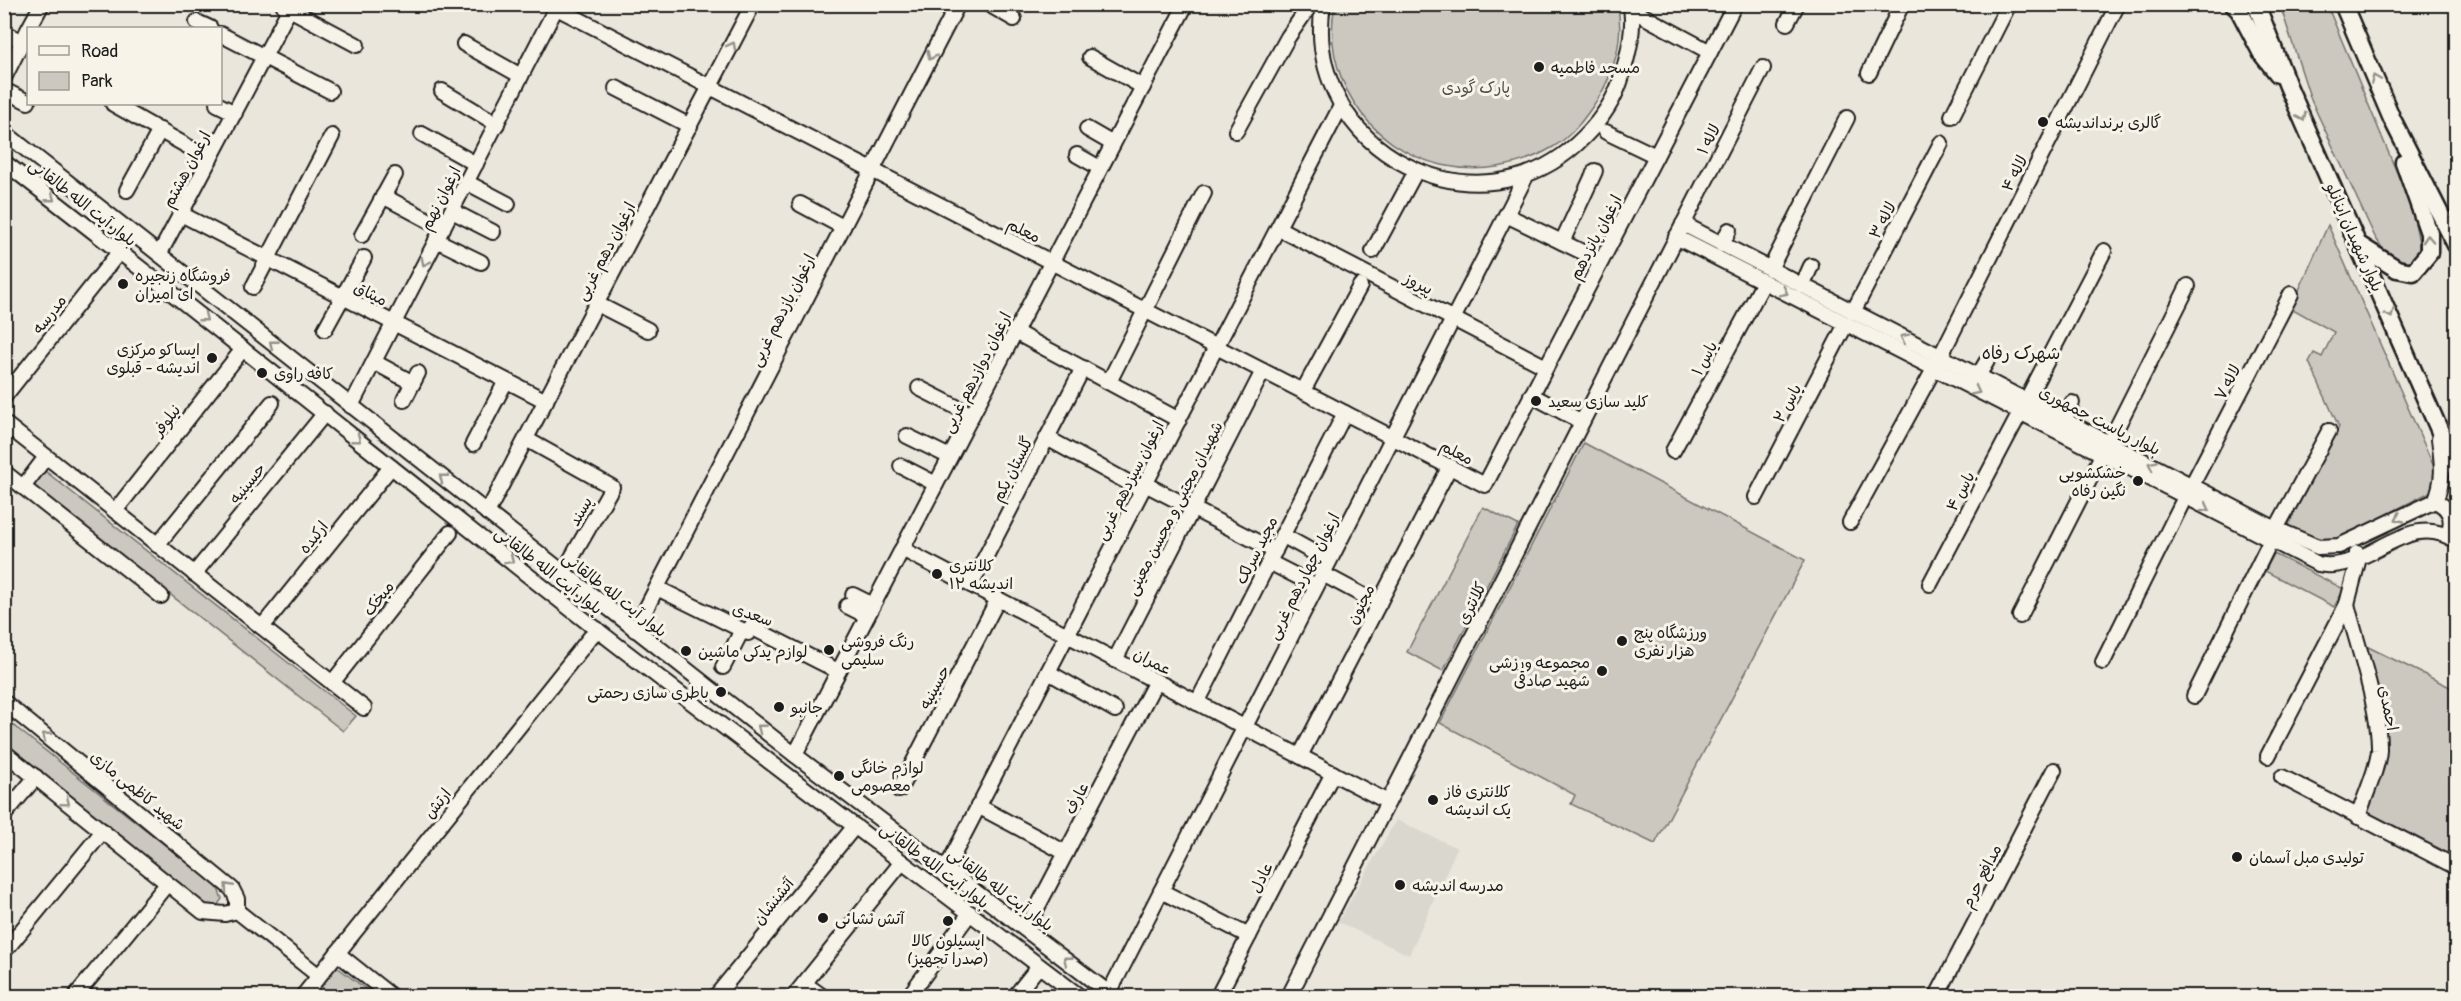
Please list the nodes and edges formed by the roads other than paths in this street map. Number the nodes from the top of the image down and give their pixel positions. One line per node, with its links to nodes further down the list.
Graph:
1 (42, 4): 21 (street)
2 (753, 4): 35 (street, ارغوان دهم غربی, one-way to 2)
3 (958, 4): 66 (street, ارغوان یازدهم غربی, one-way to 66)
4 (988, 4): 19 (street)
5 (1186, 4): 36 (street, ارغوان دوازدهم غربی)
6 (1311, 4): 53 (street)
7 (1323, 4): 44 (street)
8 (1735, 4): 27 (street, ارغوان پانزدهم)
9 (1797, 4): 20 (street)
10 (1902, 4): 31 (street)
11 (2009, 4): 46 (street)
12 (2118, 4): 120 (street, لاله ۴)
13 (2233, 4): 34 (main road)
14 (2256, 4): 34 (main road, بلوار شهیدان اینانلو)
15 (2343, 4): 48 (main road, one-way to 15)
16 (288, 6): 26 (street); 28 (street, ارغوان هشتم)
17 (554, 6): 32 (street, ارغوان نهم); 35 (street, معلم)
18 (1631, 7): 27 (street); 69 (street)
19 (1014, 19)
20 (1787, 23)
21 (32, 27)
22 (4, 33): 24 (street)
23 (222, 35): 28 (street)
24 (26, 41): 33 (street)
25 (464, 44): 32 (street)
26 (357, 45)
27 (1710, 51): 61 (street, ارغوان پانزدهم)
28 (265, 56): 39 (street); 45 (street, ارغوان هشتم)
29 (1090, 57): 36 (street)
30 (1763, 68): 83 (street, لاله ۱)
31 (1869, 73)
32 (521, 75): 49 (street, ارغوان نهم)
33 (4, 78)
34 (2288, 86): 88 (main road, بلوار شهیدان اینانلو, one-way to 88)
35 (710, 87): 50 (street, ارغوان دهم غربی); 66 (street, معلم)
36 (1143, 87): 59 (street, ارغوان دوازدهم غربی)
37 (616, 88): 50 (street)
38 (4, 90): 41 (street)
39 (330, 91)
40 (442, 91): 49 (street)
41 (27, 102)
42 (115, 105): 52 (street)
43 (219, 105): 45 (street)
44 (1341, 106): 67 (street); 81 (street, ارغوان سیزدهم غربی)
45 (235, 113): 62 (street, ارغوان هشتم)
46 (1952, 116)
47 (1847, 118): 101 (street, یاس ۱)
48 (2392, 119): 88 (main road, one-way to 48); 89 (main road)
49 (496, 124): 64 (street, ارغوان نهم)
50 (690, 126): 108 (street, ارغوان دهم غربی)
51 (1087, 129): 59 (street)
52 (160, 130): 62 (street); 72 (street)
53 (1236, 131)
54 (4, 132): 93 (street, بلوار آیت الله طالقانی)
55 (1606, 132): 61 (street)
56 (422, 134): 64 (street)
57 (332, 136): 95 (street)
58 (1941, 143): 110 (street, لاله ۳)
59 (1113, 144): 65 (street, ارغوان دوازدهم غربی)
60 (1077, 155): 65 (street)
61 (1656, 156): 97 (street, ارغوان پانزدهم)
62 (210, 159): 78 (street, ارغوان هشتم)
63 (4, 162): 90 (street, بلوار آیت الله طالقانی, one-way to 90)
64 (476, 165): 71 (street, ارغوان نهم)
65 (1100, 168): 99 (street, ارغوان دوازدهم غربی)
66 (872, 170): 80 (street, ارغوان یازدهم غربی); 99 (street, معلم)
67 (1416, 171): 69 (street); 91 (street)
68 (1595, 171): 87 (street)
69 (1527, 174): 79 (street, ارغوان چهاردهم غربی)
70 (395, 175): 74 (street)
71 (466, 182): 75 (street); 77 (street, ارغوان نهم)
72 (127, 190)
73 (1204, 193): 109 (street)
74 (383, 196): 85 (street); 86 (street)
75 (508, 204)
76 (800, 204): 80 (street)
77 (452, 211): 84 (street); 85 (street, ارغوان نهم)
78 (182, 214): 93 (street, ارغوان هشتم); 95 (street, میثاق)
79 (1506, 215): 87 (street); 111 (street, ارغوان چهاردهم غربی)
80 (843, 227): 189 (street, ارغوان یازدهم غربی)
81 (1278, 228): 111 (street, پیروز); 116 (street, ارغوان سیزدهم غربی)
82 (1729, 230): 94 (street)
83 (1679, 231): 94 (street, بلوار ریاست جمهوری); 144 (street, کلانتری)
84 (494, 232)
85 (440, 234): 98 (street); 112 (street, ارغوان نهم, one-way to 112)
86 (362, 235)
87 (1562, 242): 97 (street)
88 (2359, 245): 143 (main road, بلوار شهیدان اینانلو, one-way to 143)
89 (2457, 245)
90 (120, 251): 117 (street, بلوار آیت الله طالقانی, one-way to 117); 131 (street, مدرسه)
91 (1373, 251)
92 (2104, 251): 137 (street, یاس ۴)
93 (160, 253): 136 (street, بلوار آیت لله طالقانی, one-way to 93)
94 (1718, 254): 101 (street, بلوار ریاست جمهوری)
95 (268, 258): 105 (street); 107 (street, میثاق)
96 (364, 258): 107 (street)
97 (1601, 261): 121 (street, ارغوان پانزدهم)
98 (481, 262)
99 (1051, 262): 109 (street, معلم); 115 (street, ارغوان دوازدهم غربی)
100 (1811, 266): 103 (street)
101 (1767, 276): 103 (street, بلوار ریاست جمهوری); 110 (street, بلوار ریاست جمهوری, one-way to 110); 153 (street, یاس ۱)
102 (1360, 286): 129 (street)
103 (1802, 286): 110 (street, بلوار ریاست جمهوری)
104 (2188, 286): 152 (street)
105 (253, 287)
106 (2291, 294): 165 (street, لاله ۷)
107 (343, 297): 112 (street, میثاق); 113 (street)
108 (597, 304): 114 (street); 133 (street, ارغوان دهم غربی)
109 (1145, 310): 116 (street, معلم); 127 (street)
110 (1850, 318): 120 (street, بلوار ریاست جمهوری); 167 (street, یاس ۲)
111 (1453, 319): 121 (street, پیروز); 148 (street, ارغوان چهاردهم غربی)
112 (394, 323): 119 (street, ارغوان نهم); 126 (street, میثاق)
113 (325, 329)
114 (648, 330)
115 (1015, 332): 122 (street); 140 (street, ارغوان دوازدهم غربی)
116 (1216, 347): 123 (street, معلم); 141 (street, ارغوان سیزدهم غربی)
117 (243, 349): 139 (street, بلوار آیت الله طالقانی); 171 (street, نیلوفر)
118 (1987, 361): 125 (street)
119 (374, 362): 132 (street); 136 (street, ارغوان نهم)
120 (1937, 363): 124 (street, بلوار ریاست جمهوری); 173 (street, لاله ۴)
121 (1546, 367): 130 (street, ارغوان پانزدهم)
122 (1083, 368): 127 (street); 149 (street, گلستان یکم)
123 (1263, 371): 129 (street, معلم); 170 (street, شهیدان مجتبی و محسن معینی)
124 (1956, 372): 125 (street, بلوار ریاست جمهوری); 137 (street, بلوار ریاست جمهوری, one-way to 137)
125 (1978, 376): 137 (street, بلوار ریاست جمهوری)
126 (506, 381): 133 (street, میثاق); 151 (street)
127 (1109, 382): 141 (street)
128 (919, 388): 140 (street)
129 (1303, 391): 138 (street, معلم)
130 (1531, 395): 144 (street); 162 (street, ارغوان پانزدهم)
131 (4, 398)
132 (404, 400)
133 (546, 401): 150 (street, ارغوان دهم غربی)
134 (272, 403): 179 (street)
135 (2072, 403): 142 (street)
136 (351, 406): 166 (street, بلوار آیت لله طالقانی, one-way to 136)
137 (2023, 407): 142 (street, بلوار ریاست جمهوری); 152 (street, بلوار ریاست جمهوری); 187 (street, یاس ۴)
138 (1345, 413): 148 (street, معلم); 175 (street, مجید سرلک)
139 (326, 414): 156 (street, بلوار آیت الله طالقانی, one-way to 156); 185 (street, حسینیه)
140 (972, 415): 155 (street, ارغوان دوازدهم غربی)
141 (1179, 420): 164 (street, ارغوان سیزدهم غربی)
142 (2064, 420): 152 (street, بلوار ریاست جمهوری)
143 (2436, 421): 159 (main road, بلوار شهیدان اینانلو); 168 (street)
144 (1582, 422): 224 (street, کلانتری)
145 (4, 423): 154 (street)
146 (2329, 431): 176 (street)
147 (907, 436): 155 (street)
148 (1393, 437): 158 (street, معلم); 183 (street, ارغوان چهاردهم غربی)
149 (1047, 438): 164 (street); 188 (street, گلستان یکم)
150 (526, 439): 172 (street, ارغوان دهم غربی); 184 (street, پسند)
151 (473, 444)
152 (2105, 449): 165 (street, بلوار ریاست جمهوری); 196 (street)
153 (1673, 451)
154 (46, 457): 163 (street); 171 (street)
155 (950, 457): 161 (street, ارغوان دوازدهم غربی)
156 (391, 466): 169 (street, بلوار آیت الله طالقانی); 197 (street, ارکیده)
157 (901, 466): 161 (street)
158 (1450, 466): 162 (street, معلم); 193 (street, مجنون)
159 (2457, 468)
160 (4, 472): 163 (street)
161 (936, 484): 180 (street, ارغوان دوازدهم غربی)
162 (1485, 485)
163 (23, 487): 190 (street)
164 (1144, 487): 170 (street); 201 (street, ارغوان سیزدهم غربی)
165 (2189, 491): 176 (street, بلوار ریاست جمهوری); 203 (street, لاله ۷)
166 (461, 492): 169 (street); 172 (street, بلوار آیت لله طالقانی)
167 (1756, 497)
168 (2435, 501): 177 (street); 178 (street, بلوار ریاست جمهوری, one-way to 178)
169 (446, 509): 198 (street, بلوار آیت الله طالقانی, one-way to 198)
170 (1192, 509): 181 (street); 202 (street, شهیدان مجتبی و محسن معینی)
171 (115, 511): 179 (street)
172 (487, 513): 184 (street, بلوار آیت لله طالقانی)
173 (1850, 522)
174 (450, 533): 208 (street, میخک)
175 (1282, 535): 181 (street, مجید سرلک); 183 (street)
176 (2273, 536): 178 (street, بلوار ریاست جمهوری); 182 (street, بلوار ریاست جمهوری); 209 (street)
177 (2452, 538): 182 (street, بلوار ریاست جمهوری)
178 (2350, 541): 182 (street)
179 (158, 545): 185 (street)
180 (902, 549): 188 (street, عمران); 195 (street, ارغوان دوازدهم غربی)
181 (1272, 556): 186 (street); 211 (street, مجید سرلک)
182 (2359, 558): 194 (street)
183 (1329, 561): 186 (street, ارغوان چهاردهم غربی)
184 (562, 573): 199 (street, بلوار آیت لله طالقانی)
185 (194, 574): 197 (street)
186 (1320, 580): 193 (street); 214 (street, ارغوان چهاردهم غربی)
187 (1930, 584)
188 (971, 585): 191 (street, عمران)
189 (657, 588): 199 (street, ارغوان یازدهم غربی); 200 (street, سعدی)
190 (161, 596)
191 (998, 599): 201 (street, عمران); 223 (street, حسینیه)
192 (850, 600): 195 (street)
193 (1379, 604): 217 (street, مجنون)
194 (2347, 604): 218 (street); 227 (street, احمدی)
195 (870, 610): 205 (street, ارغوان دوازدهم غربی)
196 (2020, 616)
197 (261, 627): 208 (street)
198 (597, 629): 228 (street, بلوار آیت الله طالقانی); 243 (street, ارتش)
199 (635, 630): 216 (street, بلوار آیت لله طالقانی, one-way to 199)
200 (742, 630): 204 (street); 205 (street, سعدی)
201 (1067, 635): 202 (street, عمران); 206 (street, ارغوان سیزدهم غربی)
202 (1114, 660): 207 (street, عمران)
203 (2103, 662)
204 (723, 668)
205 (838, 671): 216 (street, ارغوان دوازدهم غربی)
206 (1048, 672): 213 (street); 225 (street, ارغوان سیزدهم غربی)
207 (1156, 681): 211 (street, عمران); 232 (street, عارف)
208 (332, 683): 212 (street)
209 (2194, 696)
210 (4, 702): 238 (street, شهید کاظمی مازی, one-way to 210)
211 (1197, 703): 214 (street, عمران)
212 (364, 708)
213 (1115, 710)
214 (1244, 727): 217 (street, عمران); 237 (street, ارغوان چهاردهم غربی)
215 (4, 752): 221 (street)
216 (795, 754): 230 (street, بلوار آیت لله طالقانی)
217 (1300, 756): 220 (street, عمران)
218 (2268, 756)
219 (2054, 770): 259 (street, مدافع حرم)
220 (1333, 773): 224 (street, عمران); 241 (street, عادل)
221 (36, 777): 226 (street); 229 (street, one-way to 229)
222 (2282, 777): 227 (street)
223 (899, 790)
224 (1388, 802): 258 (street, کلانتری)
225 (978, 806): 232 (street); 235 (street, ارغوان سیزدهم غربی)
226 (4, 815)
227 (2358, 817): 234 (street)
228 (855, 826): 231 (street, بلوار آیت الله طالقانی); 251 (street, آتشنشان)
229 (103, 831): 236 (street); 242 (street)
230 (896, 831): 231 (street); 235 (street, بلوار آیت لله طالقانی)
231 (884, 848): 233 (street, بلوار آیت الله طالقانی)
232 (1066, 853): 240 (street, عارف)
233 (902, 862): 239 (street, بلوار آیت الله طالقانی); 246 (street)
234 (2457, 867)
235 (946, 869): 240 (street, بلوار آیت لله طالقانی)
236 (167, 884): 238 (street); 247 (street)
237 (1161, 891): 241 (street); 249 (street, ارغوان چهاردهم غربی)
238 (237, 911): 245 (street)
239 (970, 913): 244 (street, بلوار آیت الله طالقانی); 254 (street)
240 (1026, 929): 249 (street, بلوار آیت لله طالقانی, one-way to 240)
241 (1249, 936): 257 (street, عادل)
242 (8, 947)
243 (337, 953): 245 (street, ارتش); 250 (street)
244 (1039, 966): 255 (street); 256 (street, بلوار آیت الله طالقانی)
245 (319, 976): 248 (street, ارتش)
246 (805, 984): 252 (street); 253 (street)
247 (77, 994)
248 (310, 994)
249 (1111, 995)
250 (391, 996)
251 (716, 996)
252 (795, 996)
253 (822, 996)
254 (909, 996)
255 (1015, 996)
256 (1079, 996)
257 (1218, 996)
258 (1289, 996)
259 (1937, 996)

